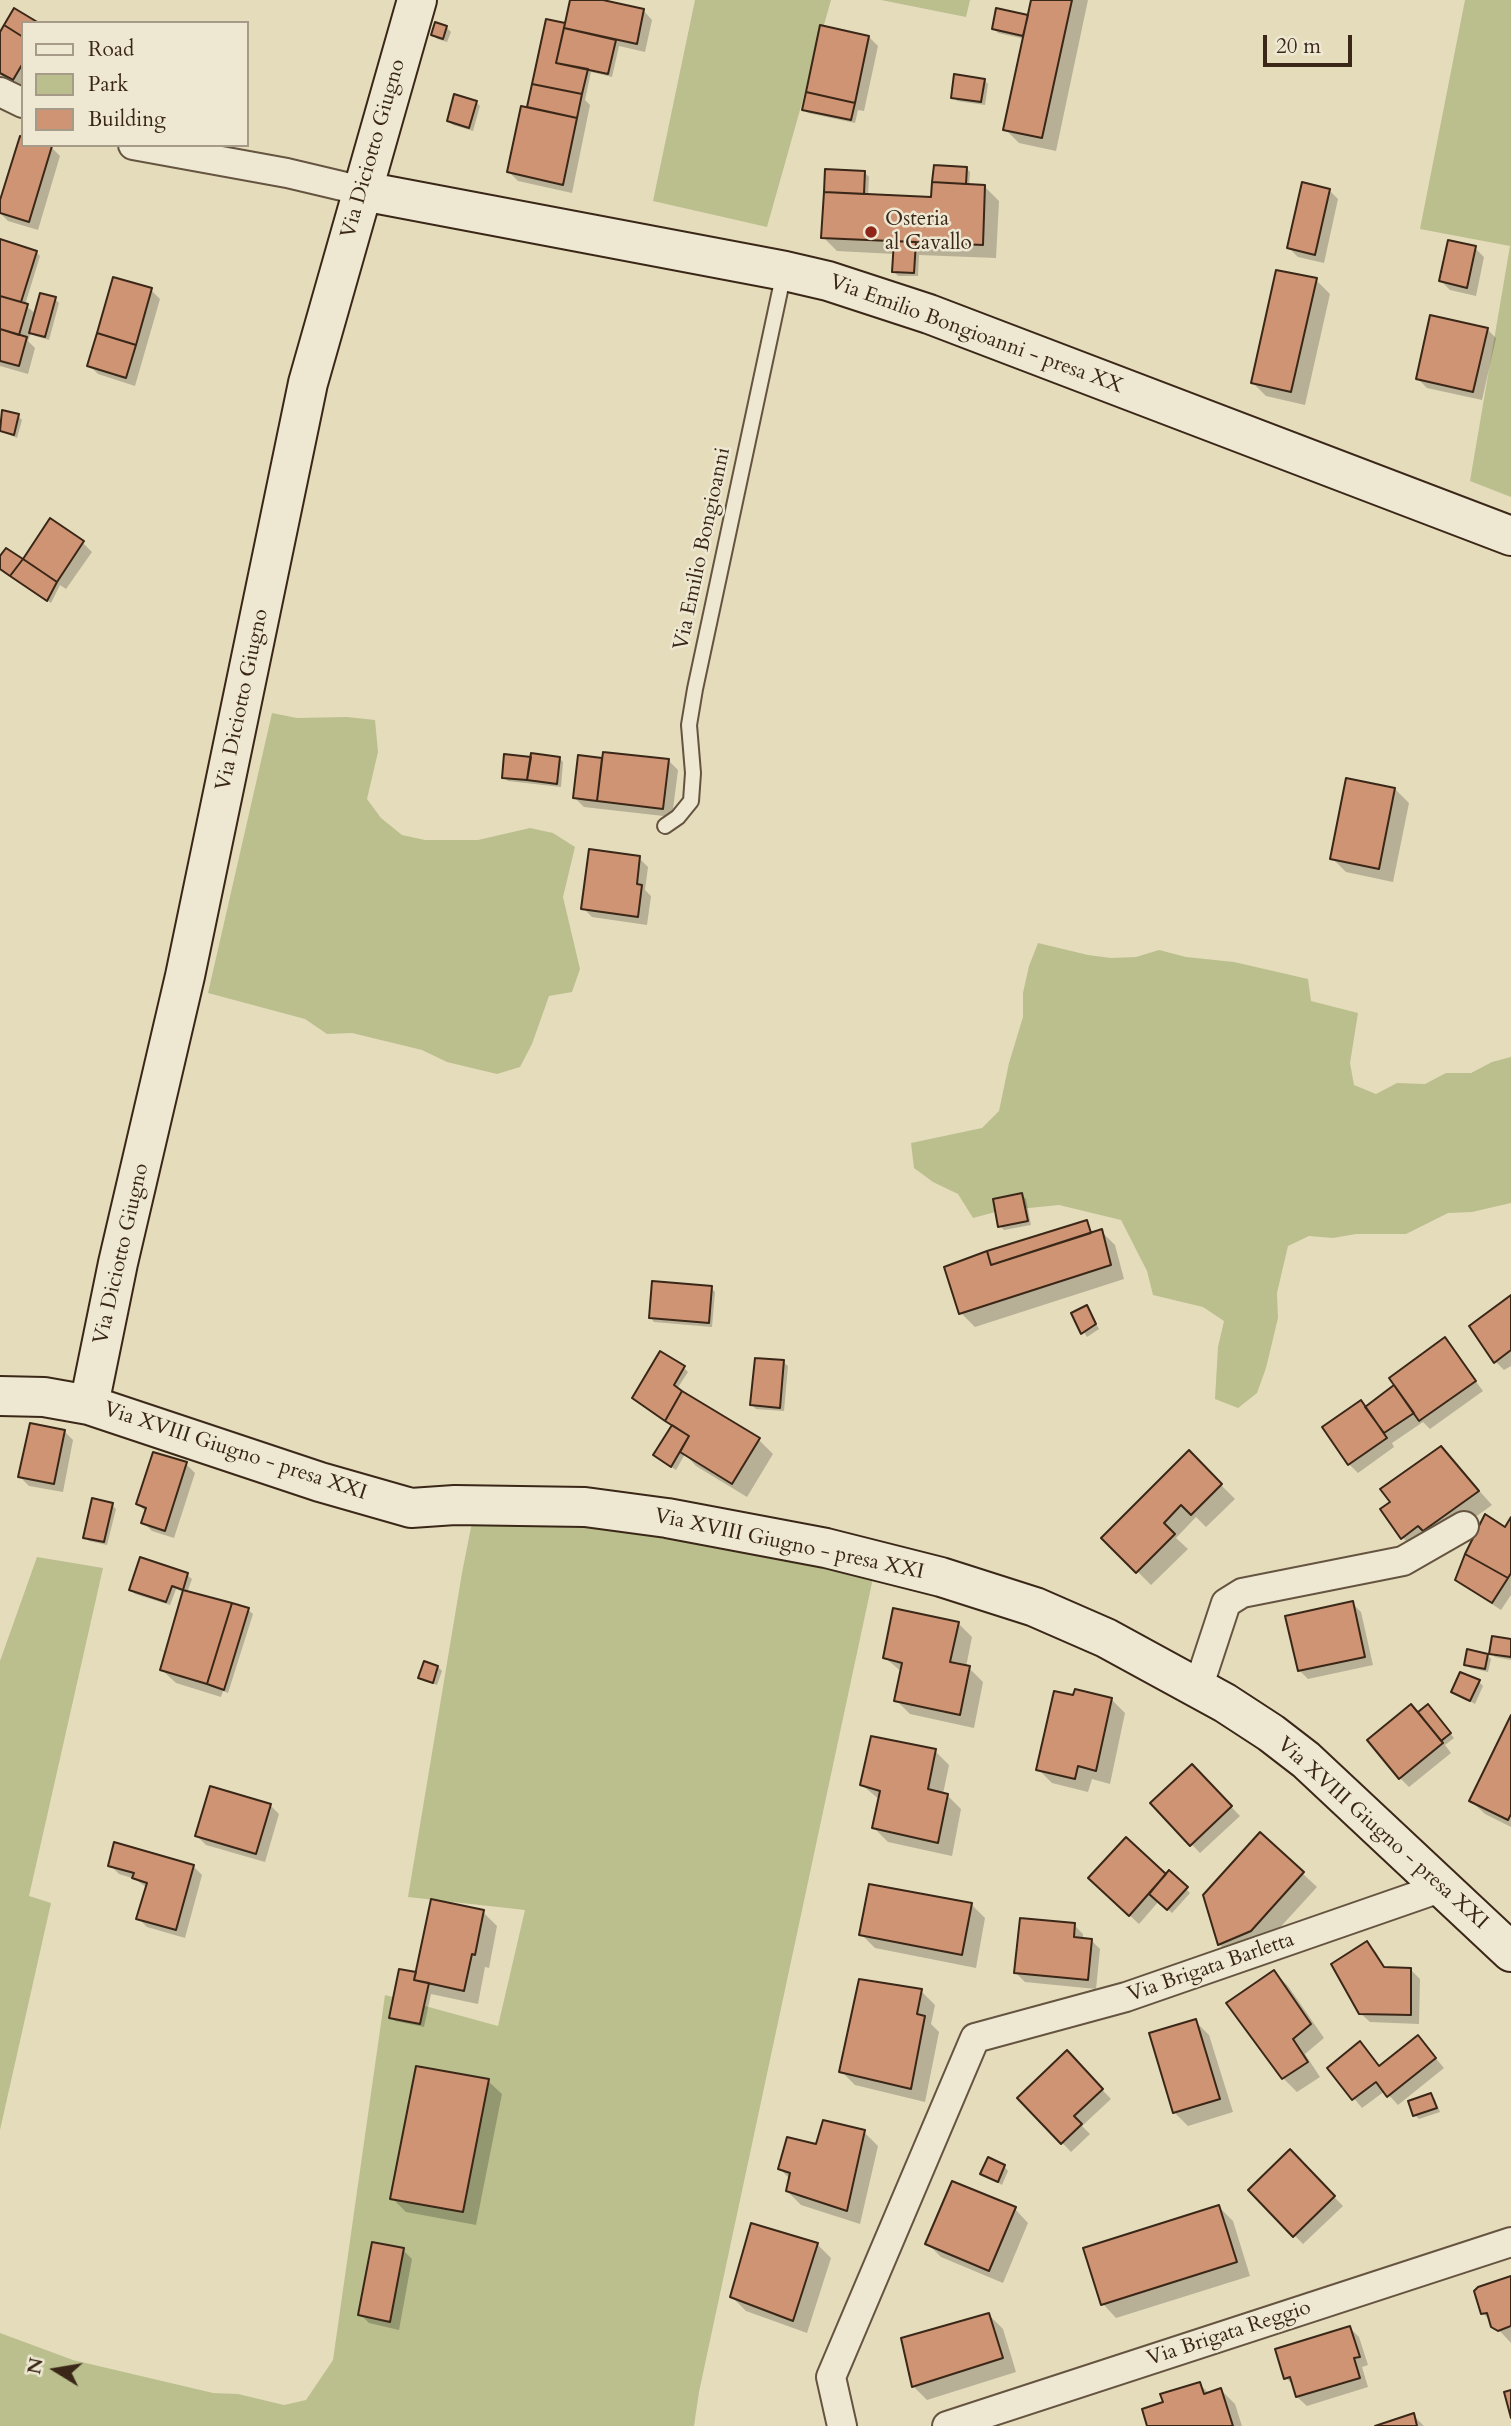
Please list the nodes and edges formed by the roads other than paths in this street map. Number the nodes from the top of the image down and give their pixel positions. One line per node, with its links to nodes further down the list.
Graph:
1 (417, 0): 5 (main road, Via Diciotto Giugno)
2 (0, 92): 3 (street)
3 (21, 102)
4 (144, 147): 5 (street, Via Emilio Bongioanni - presa XX)
5 (363, 191): 6 (main road, Via Emilio Bongioanni - presa XX); 10 (main road, Via Diciotto Giugno)
6 (785, 271): 7 (main road, Via Emilio Bongioanni - presa XX); 8 (lane, Via Emilio Bongioanni)
7 (1511, 536)
8 (665, 826)
9 (0, 1395): 10 (main road, Via XVIII Giugno - presa XXI)
10 (89, 1405): 12 (main road, Via XVIII Giugno - presa XXI)
11 (1464, 1526): 12 (street)
12 (1198, 1688): 13 (main road, Via XVIII Giugno - presa XXI)
13 (1443, 1887): 14 (main road, Via XVIII Giugno - presa XXI); 16 (street, Via Brigata Barletta)
14 (1511, 1951)
15 (1511, 2242): 17 (street, Via Brigata Reggio)
16 (842, 2426)
17 (947, 2426)

